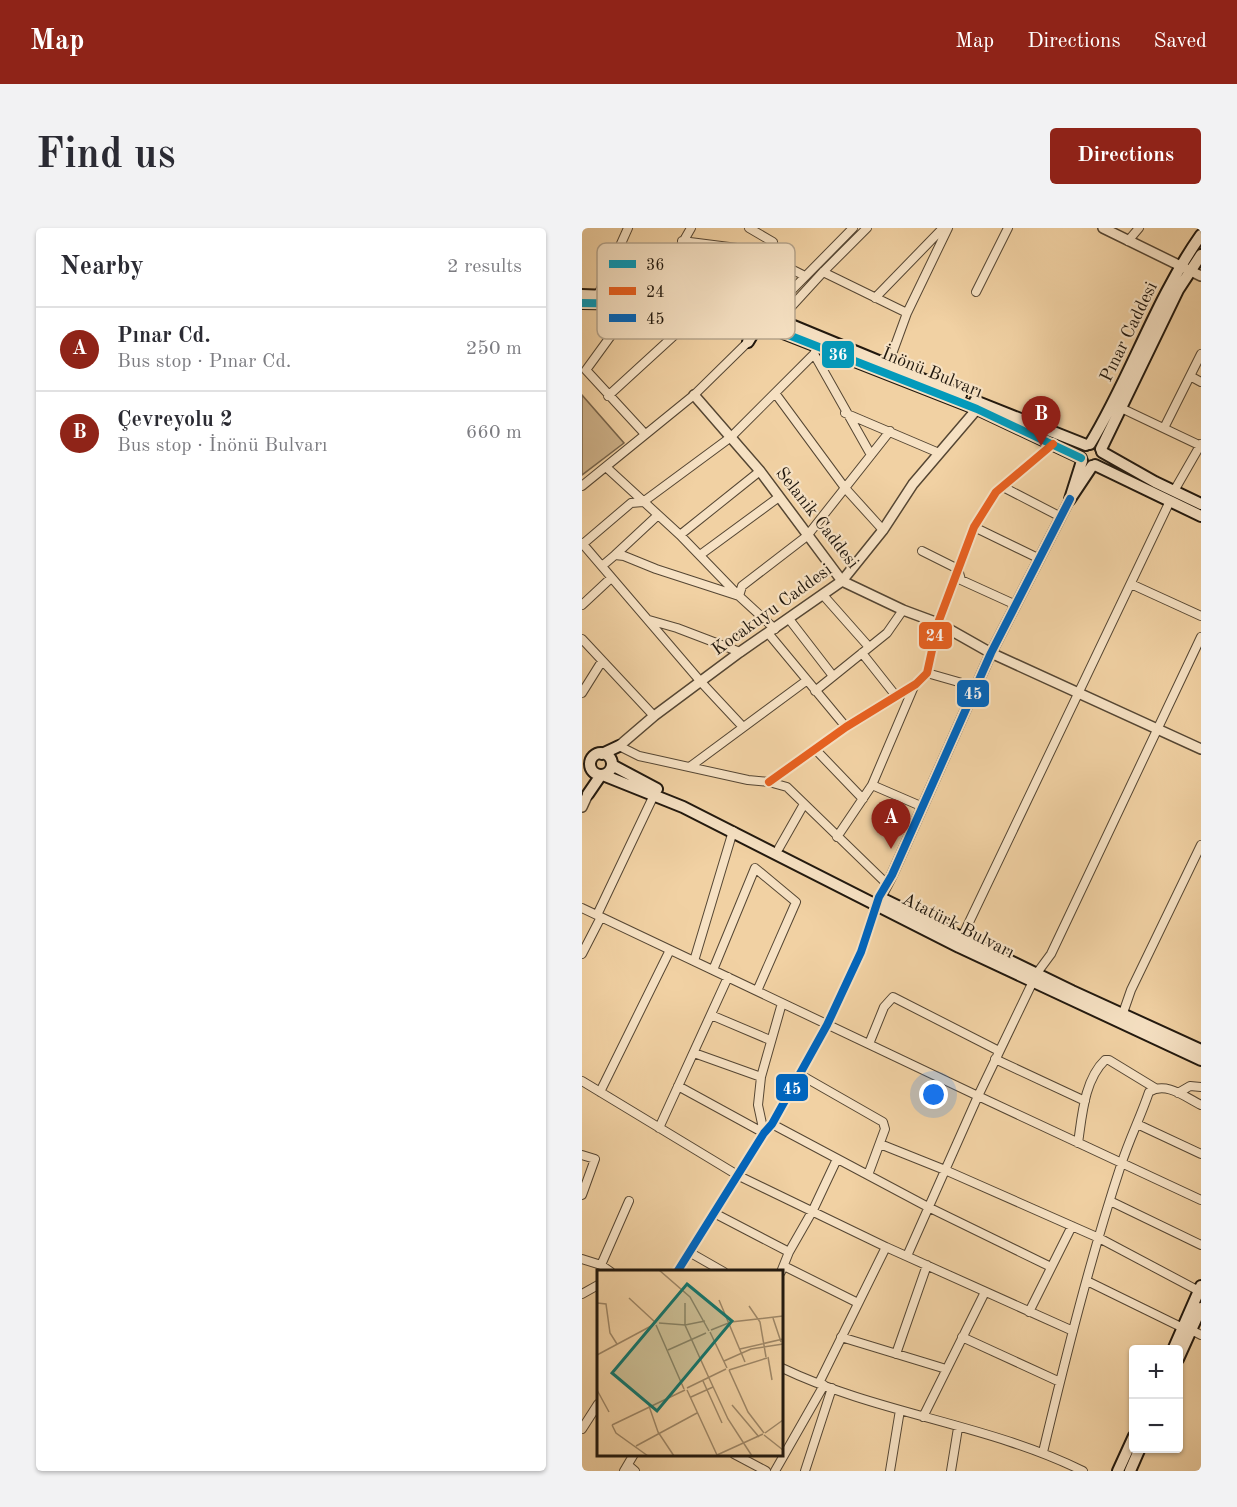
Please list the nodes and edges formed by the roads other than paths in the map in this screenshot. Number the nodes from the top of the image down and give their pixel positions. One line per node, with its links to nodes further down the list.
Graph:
1 (628, 228): 14 (street)
2 (691, 228): 12 (street)
3 (749, 228): 16 (street)
4 (853, 228): 21 (street)
5 (867, 228): 20 (street)
6 (943, 228): 26 (street)
7 (948, 228): 29 (street)
8 (1008, 228): 24 (street)
9 (1103, 228): 13 (street)
10 (1139, 228): 13 (street)
11 (1201, 235): 18 (main road, Pınar Caddesi)
12 (682, 241): 15 (street)
13 (1128, 241): 18 (street)
14 (621, 243)
15 (698, 243)
16 (773, 243)
17 (1201, 255): 18 (main road, Pınar Caddesi)
18 (1185, 268): 22 (street); 44 (main road, Pınar Caddesi); 52 (main road, Pınar Caddesi)
19 (795, 271): 21 (street)
20 (823, 272): 25 (street); 26 (street)
21 (805, 276): 23 (street)
22 (1201, 276)
23 (795, 287)
24 (976, 292)
25 (795, 296)
26 (875, 298): 29 (street)
27 (582, 303): 28 (main road, İnönü Bulvarı)
28 (597, 303)
29 (907, 313): 38 (street)
30 (795, 329): 38 (main road, İnönü Bulvarı)
31 (795, 336): 36 (main road, İnönü Bulvarı)
32 (609, 339): 43 (street)
33 (670, 339): 43 (street)
34 (751, 339): 35 (main road)
35 (748, 342): 42 (street)
36 (816, 350): 41 (street); 45 (main road, İnönü Bulvarı); 46 (street)
37 (1201, 354): 39 (street)
38 (888, 365): 52 (main road, İnönü Bulvarı)
39 (1190, 376): 40 (street); 47 (street)
40 (1201, 382)
41 (775, 393): 50 (street); 61 (street)
42 (694, 395): 49 (street); 50 (street, Selanik Caddesi)
43 (608, 396): 49 (street)
44 (1120, 408): 47 (street); 54 (main road, Pınar Caddesi)
45 (977, 409): 51 (main road, İnönü Bulvarı); 55 (street, Kocakuyu Caddesi)
46 (845, 412): 48 (street); 56 (street)
47 (1164, 428): 53 (street)
48 (890, 430): 55 (street); 56 (street)
49 (645, 434): 58 (street)
50 (731, 437): 59 (street, Selanik Caddesi); 66 (street)
51 (1053, 444): 57 (main road, İnönü Bulvarı); 62 (street)
52 (1088, 445): 54 (main road); 57 (main road)
53 (1201, 446): 63 (street)
54 (1102, 450): 57 (main road); 63 (main road, İnönü Bulvarı)
55 (939, 453): 72 (street, Kocakuyu Caddesi)
56 (871, 455): 61 (street)
57 (1087, 462): 63 (main road, İnönü Bulvarı); 65 (main road)
58 (606, 467): 60 (street); 66 (street)
59 (760, 471): 64 (street, Selanik Caddesi); 73 (street)
60 (582, 486)
61 (845, 488): 72 (street); 74 (street)
62 (1003, 488): 70 (street); 71 (street)
63 (1172, 496): 67 (main road, İnönü Bulvarı); 69 (main road, İnönü Bulvarı); 84 (street)
64 (779, 497): 74 (street, Selanik Caddesi); 78 (street)
65 (1070, 499): 70 (street)
66 (643, 502): 68 (street); 75 (street)
67 (1201, 504)
68 (658, 515): 73 (street); 77 (street)
69 (1201, 516)
70 (1061, 517): 79 (street)
71 (974, 527): 79 (street); 81 (street)
72 (884, 530): 83 (street, Kocakuyu Caddesi)
73 (680, 535): 78 (street)
74 (807, 536): 83 (street, Selanik Caddesi); 86 (street)
75 (582, 543): 80 (street)
76 (922, 551): 81 (street)
77 (615, 555): 80 (street); 86 (street)
78 (700, 555): 86 (street)
79 (1040, 559): 88 (street)
80 (602, 566): 82 (street)
81 (958, 569): 88 (street); 93 (street)
82 (611, 578): 87 (street); 92 (street)
83 (842, 581): 85 (street, Kocakuyu Caddesi); 89 (street, Selanik Caddesi)
84 (1131, 584): 90 (street); 109 (street)
85 (823, 595): 91 (street, Kocakuyu Caddesi); 97 (street)
86 (739, 596): 94 (street)
87 (582, 605)
88 (1016, 605): 100 (street)
89 (903, 610): 93 (street, Selanik Caddesi); 97 (street)
90 (1201, 616)
91 (789, 619): 94 (street, Kocakuyu Caddesi); 103 (street)
92 (648, 620): 98 (street); 105 (street)
93 (938, 623): 100 (street, Selanik Caddesi); 102 (street)
94 (771, 631): 98 (street, Kocakuyu Caddesi); 104 (street)
95 (1201, 638): 115 (street)
96 (582, 639): 101 (street)
97 (869, 647): 99 (street)
98 (740, 652): 105 (street, Kocakuyu Caddesi)
99 (862, 653): 103 (street); 111 (street)
100 (991, 653): 107 (street); 109 (street, Selanik Caddesi)
101 (602, 661): 110 (street); 112 (street)
102 (927, 673): 106 (street); 107 (street)
103 (833, 676): 108 (street)
104 (806, 681): 108 (street); 113 (street)
105 (701, 682): 112 (street, Kocakuyu Caddesi); 113 (street)
106 (916, 684): 111 (street); 124 (street)
107 (976, 687): 130 (street)
108 (815, 691): 114 (street)
109 (1078, 692): 115 (street, Selanik Caddesi); 139 (street)
110 (582, 693)
111 (896, 696): 114 (street)
112 (654, 716): 116 (street, Kocakuyu Caddesi)
113 (743, 727): 121 (street)
114 (846, 727): 117 (street)
115 (1159, 729): 118 (street, Selanik Caddesi); 145 (street)
116 (619, 746): 120 (main road, Kocakuyu Caddesi); 121 (street)
117 (815, 749): 123 (street); 127 (street)
118 (1201, 749)
119 (582, 755): 120 (main road, Atatürk Bulvarı)
120 (605, 759): 122 (main road); 122 (main road); 134 (main road, Atatürk Bulvarı)
121 (691, 766): 123 (street)
122 (594, 771): 125 (main road); 126 (main road, Atatürk Bulvarı)
123 (769, 782): 128 (street)
124 (872, 785): 127 (street); 130 (street)
125 (588, 795): 129 (street)
126 (654, 795): 131 (main road, Atatürk Bulvarı); 138 (street)
127 (863, 799): 132 (street)
128 (804, 804): 132 (street); 134 (street)
129 (582, 807)
130 (923, 807): 135 (street)
131 (734, 831): 136 (main road, Atatürk Bulvarı); 142 (street)
132 (837, 837): 135 (street)
133 (1201, 845): 148 (street)
134 (779, 848): 136 (main road, Atatürk Bulvarı)
135 (888, 884): 136 (street)
136 (878, 901): 139 (main road, Atatürk Bulvarı); 145 (main road, Atatürk Bulvarı); 150 (street)
137 (582, 908): 138 (street)
138 (599, 916): 140 (street); 141 (street)
139 (962, 937): 145 (main road, Atatürk Bulvarı)
140 (670, 950): 142 (street); 162 (street)
141 (582, 954)
142 (694, 961): 143 (street)
143 (713, 970): 144 (street); 146 (street)
144 (728, 977): 146 (street); 149 (street)
145 (1035, 978): 148 (main road, Atatürk Bulvarı); 154 (street); 155 (main road, Atatürk Bulvarı)
146 (757, 991): 147 (street)
147 (782, 1003): 150 (street); 151 (street)
148 (1123, 1013): 155 (main road, Atatürk Bulvarı)
149 (711, 1015): 151 (street); 153 (street)
150 (827, 1025): 152 (street); 156 (street)
151 (770, 1040): 157 (street)
152 (869, 1044): 154 (street); 164 (street)
153 (694, 1053): 157 (street); 159 (street)
154 (998, 1055): 164 (street); 165 (street)
155 (1200, 1056)
156 (799, 1074): 167 (street); 172 (street)
157 (761, 1077): 170 (street)
158 (582, 1081): 162 (street)
159 (678, 1086): 169 (street); 170 (street)
160 (1201, 1087): 163 (street)
161 (1155, 1088): 163 (street); 165 (street); 168 (street)
162 (600, 1092): 169 (street)
163 (1178, 1093): 166 (street)
164 (978, 1096): 171 (street); 177 (street)
165 (1085, 1101): 171 (street)
166 (1201, 1105)
167 (772, 1124): 170 (street); 175 (street)
168 (1137, 1124): 173 (street); 176 (street)
169 (659, 1128): 179 (street)
170 (764, 1133): 179 (street)
171 (1078, 1143): 176 (street)
172 (880, 1144): 177 (street); 178 (street)
173 (1201, 1154)
174 (582, 1155): 180 (street)
175 (837, 1159): 178 (street); 185 (street)
176 (1121, 1163): 181 (street); 183 (street)
177 (945, 1170): 184 (street); 187 (street)
178 (868, 1175): 184 (street)
179 (739, 1176): 185 (street); 186 (street)
180 (582, 1195)
181 (1201, 1200)
182 (629, 1201): 195 (street)
183 (1110, 1201): 188 (street); 189 (street)
184 (928, 1207): 193 (street); 197 (street)
185 (813, 1210): 190 (street); 192 (street)
186 (714, 1213): 191 (street); 192 (street)
187 (1072, 1226): 188 (street); 197 (street)
188 (1099, 1238): 202 (street); 204 (street)
189 (1201, 1245)
190 (886, 1247): 193 (street); 207 (street)
191 (689, 1252): 200 (street); 201 (street)
192 (789, 1252): 198 (street)
193 (907, 1256): 196 (street)
194 (582, 1259): 195 (street)
195 (601, 1265): 199 (street)
196 (927, 1265): 205 (street); 216 (street)
197 (1051, 1267): 209 (street)
198 (783, 1269): 207 (street)
199 (608, 1270)
200 (678, 1270)
201 (720, 1270)
202 (1087, 1281): 210 (street); 211 (street)
203 (597, 1286): 206 (street)
204 (1200, 1288): 211 (main road)
205 (985, 1292): 209 (street); 213 (street)
206 (582, 1294)
207 (858, 1303): 212 (street)
208 (1201, 1308): 211 (main road)
209 (1029, 1312): 210 (street)
210 (1073, 1331): 219 (street)
211 (1192, 1331): 214 (main road); 215 (main road)
212 (841, 1337): 216 (street); 220 (street)
213 (962, 1337): 218 (street); 219 (street)
214 (1178, 1345)
215 (1183, 1350)
216 (896, 1354): 218 (street)
217 (783, 1368): 220 (street)
218 (946, 1369): 223 (street)
219 (1060, 1382): 227 (street)
220 (825, 1386): 222 (street); 234 (street); 235 (street)
221 (597, 1406): 225 (street)
222 (900, 1410): 223 (street); 236 (street)
223 (923, 1417): 224 (street)
224 (958, 1428): 227 (street); 237 (street)
225 (582, 1429)
226 (1129, 1447): 240 (main road)
227 (1043, 1452): 230 (street)
228 (1138, 1453): 241 (main road)
229 (736, 1456): 233 (street)
230 (1065, 1462): 238 (street); 239 (street)
231 (626, 1468): 232 (street)
232 (635, 1471)
233 (766, 1471)
234 (775, 1471)
235 (805, 1471)
236 (890, 1471)
237 (951, 1471)
238 (1062, 1471)
239 (1083, 1471)
240 (1118, 1471)
241 (1130, 1471)

